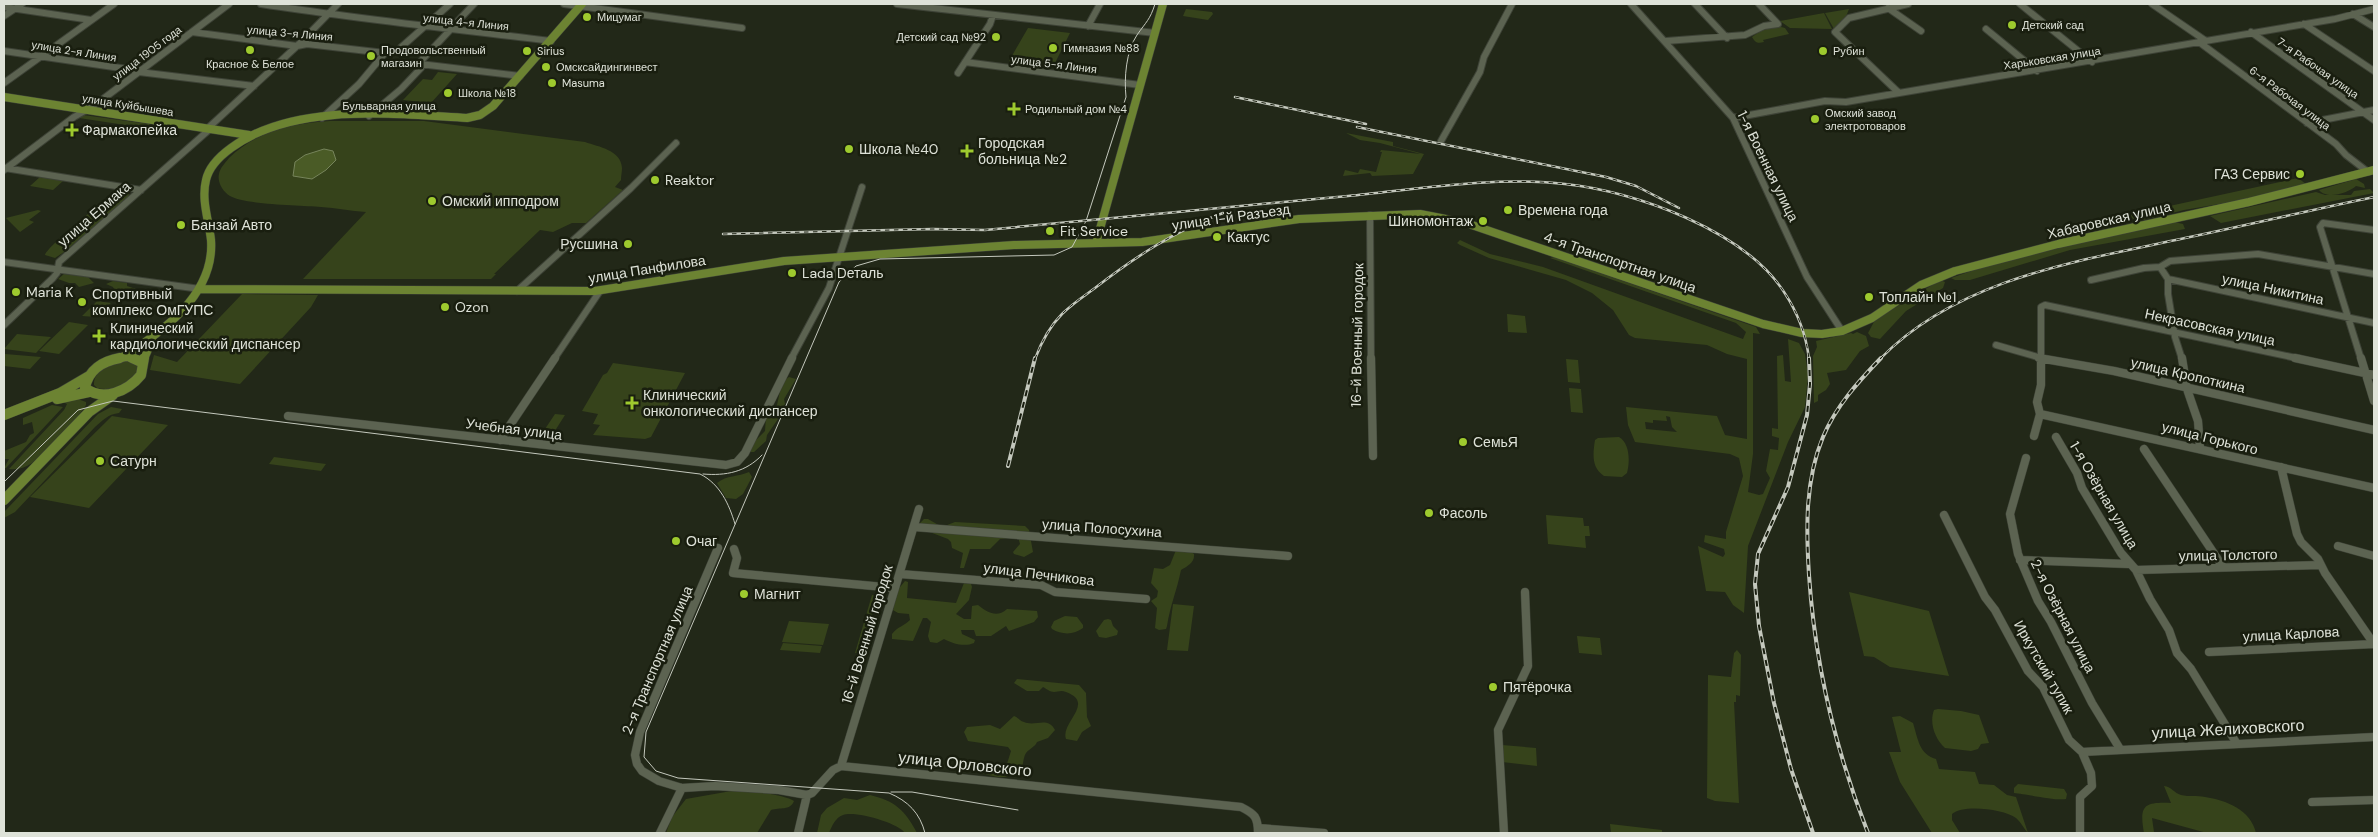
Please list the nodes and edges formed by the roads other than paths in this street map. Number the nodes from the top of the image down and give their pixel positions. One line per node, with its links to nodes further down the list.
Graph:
1 (22, 4): 23 (street)
2 (114, 4): 30 (street)
3 (229, 4): 39 (street, улица 1905 года)
4 (261, 4): 26 (street, улица 4-я Линия)
5 (338, 4): 26 (street, улица Ермака)
6 (450, 4): 33 (street, Бульварная улица)
7 (474, 4): 36 (street)
8 (564, 4): 20 (street)
9 (896, 4): 25 (street)
10 (973, 4): 25 (street)
11 (1100, 4): 32 (street)
12 (1163, 4): 41 (main road)
13 (1512, 4): 74 (street)
14 (1631, 4): 44 (street, 1-я Военная улица)
15 (1695, 4): 42 (street)
16 (1759, 4): 42 (street)
17 (1908, 4): 22 (street)
18 (2020, 4): 51 (street)
19 (2152, 4): 45 (street, 6-я Рабочая улица)
20 (581, 5): 35 (street); 43 (main road)
21 (4, 7): 23 (street)
22 (1888, 8): 38 (street); 61 (street)
23 (14, 9): 29 (street); 30 (street)
24 (2374, 9): 27 (street, Харьковская улица)
25 (968, 12): 28 (street)
26 (330, 14): 33 (street, улица 4-я Линия); 46 (street, улица Ермака)
27 (2353, 14): 31 (street, Харьковская улица); 34 (street)
28 (993, 15): 32 (street); 50 (street)
29 (4, 16)
30 (91, 20): 49 (street)
31 (2304, 24): 40 (street, Харьковская улица); 54 (street)
32 (1088, 26): 41 (street)
33 (421, 27): 36 (street, улица 4-я Линия); 48 (street, Бульварная улица)
34 (2374, 27)
35 (742, 28)
36 (453, 29): 43 (street, улица 4-я Линия); 52 (street)
37 (1986, 29): 53 (street)
38 (1921, 31)
39 (192, 32): 46 (street, улица 3-я Линия); 55 (street, улица 1905 года)
40 (2251, 32): 45 (street, Харьковская улица); 65 (street, 7-я Рабочая улица)
41 (1155, 34): 59 (main road)
42 (1727, 38): 44 (street)
43 (551, 41): 57 (main road)
44 (1666, 41): 69 (street, 1-я Военная улица)
45 (2202, 42): 51 (street, Харьковская улица); 71 (street, 6-я Рабочая улица)
46 (297, 46): 48 (street, улица 3-я Линия); 60 (street, улица Ермака)
47 (4, 51): 49 (street, улица 2-я Линия)
48 (386, 53): 68 (street, Бульварная улица)
49 (41, 56): 55 (street, улица 2-я Линия); 58 (street)
50 (965, 62): 56 (street); 59 (street, улица 5-я Линия)
51 (2092, 62): 53 (street, Харьковская улица)
52 (420, 64): 57 (street); 67 (street)
53 (2037, 71): 61 (street, Харьковская улица)
54 (2374, 71)
55 (140, 72): 60 (street, улица 2-я Линия); 63 (street, улица 1905 года)
56 (958, 72)
57 (520, 76): 66 (main road)
58 (4, 83)
59 (1140, 85): 82 (main road)
60 (254, 86): 72 (street, улица Ермака)
61 (1899, 93): 69 (street, Харьковская улица)
62 (4, 97): 63 (main road, улица Куйбышева)
63 (87, 110): 72 (main road, улица Куйбышева); 76 (street, улица 1905 года)
64 (2374, 110): 65 (street)
65 (2363, 112): 70 (street, 7-я Рабочая улица); 71 (street)
66 (486, 113): 67 (main road, Бульварная улица)
67 (368, 116): 68 (main road, Бульварная улица)
68 (322, 118): 73 (main road, Бульварная улица)
69 (1733, 118): 98 (street, 1-я Военная улица)
70 (2374, 120)
71 (2307, 123): 77 (street, 6-я Рабочая улица)
72 (209, 129): 73 (main road, улица Куйбышева); 79 (street, улица Ермака)
73 (249, 135): 91 (main road, Бульварная улица)
74 (1441, 141)
75 (676, 143): 92 (street)
76 (5, 168): 79 (street)
77 (2371, 171): 96 (main road, Хабаровская улица)
78 (862, 187): 83 (street)
79 (141, 190): 87 (street, улица Ермака)
80 (1370, 215): 82 (main road, улица 1-й Разъезд); 98 (main road, 4-я Транспортная улица); 123 (street, 16-й Военный городок)
81 (2374, 230): 85 (street)
82 (1096, 244): 83 (main road, улица Панфилова)
83 (840, 257): 93 (main road, улица Панфилова); 120 (street, Учебная улица)
84 (4, 262): 87 (street)
85 (2331, 266): 86 (street); 88 (street); 94 (street)
86 (2160, 267): 89 (street); 90 (street)
87 (58, 269): 91 (street); 97 (street, улица Ермака)
88 (2374, 274)
89 (2168, 279): 94 (street, улица Никитина); 99 (street)
90 (2091, 280)
91 (200, 289): 92 (main road, улица Панфилова); 100 (main road, Бульварная улица)
92 (517, 291): 93 (main road, улица Панфилова)
93 (600, 291): 120 (street)
94 (2347, 317): 95 (street, улица Никитина); 105 (street)
95 (2374, 323)
96 (1861, 324): 98 (main road, 4-я Транспортная улица)
97 (4, 325)
98 (1842, 331)
99 (2175, 332): 103 (street, Некрасовская улица); 105 (street, Некрасовская улица); 108 (street)
100 (153, 338): 102 (main road, Бульварная улица); 104 (main road, Бульварная улица)
101 (1996, 344): 103 (street, улица Кропоткина)
102 (121, 358): 104 (main road); 107 (main road, Бульварная улица)
103 (2042, 359): 108 (street, улица Кропоткина); 113 (street)
104 (143, 363): 109 (main road, Бульварная улица)
105 (2365, 373): 106 (street, Некрасовская улица); 111 (street)
106 (2374, 375)
107 (89, 376): 110 (main road); 114 (main road, Бульварная улица)
108 (2187, 388): 117 (street, улица Кропоткина); 121 (street)
109 (119, 391): 110 (main road); 112 (main road)
110 (91, 393): 112 (main road); 116 (main road)
111 (2374, 401)
112 (89, 412): 127 (main road)
113 (2040, 414): 118 (street); 121 (street, улица Горького)
114 (4, 415)
115 (288, 416): 120 (street, Учебная улица)
116 (4, 419)
117 (2374, 430)
118 (2034, 436)
119 (2056, 437): 137 (street, 1-я Озёрная улица)
120 (500, 440)
121 (2200, 447): 125 (street, улица Горького)
122 (2144, 449): 139 (street)
123 (1372, 456)
124 (2026, 458): 136 (street, 2-я Озёрная улица)
125 (2281, 468): 126 (street, улица Горького); 138 (street)
126 (2374, 488)
127 (4, 500)
128 (919, 510): 130 (street, 16-й Военный городок)
129 (1944, 515): 150 (street, Иркутский тупик)
130 (914, 527): 134 (street, улица Полосухина); 141 (street, 16-й Военный городок)
131 (2338, 546): 135 (street)
132 (718, 548): 152 (street, 2-я Транспортная улица)
133 (734, 549): 142 (street)
134 (1288, 556)
135 (2374, 556)
136 (2020, 560): 137 (street); 149 (street, 2-я Озёрная улица)
137 (2128, 564): 140 (street, 1-я Озёрная улица)
138 (2320, 565): 139 (street, улица Толстого); 145 (street)
139 (2223, 567): 140 (street, улица Толстого)
140 (2136, 570): 148 (street, 1-я Озёрная улица)
141 (900, 574): 142 (street, 16-й Военный городок); 144 (street, улица Печникова)
142 (895, 588): 151 (street, 16-й Военный городок)
143 (1525, 592): 160 (street)
144 (1146, 599)
145 (2374, 644): 146 (street, улица Карлова)
146 (2209, 652)
147 (2374, 737): 148 (street, улица Желиховского)
148 (2237, 744): 149 (street, улица Желиховского)
149 (2120, 749): 150 (street, улица Желиховского)
150 (2082, 752): 161 (street, Иркутский тупик)
151 (841, 766): 153 (street); 156 (street, улица Орловского)
152 (682, 788): 153 (street); 157 (street)
153 (807, 795): 158 (street)
154 (2374, 800): 155 (street)
155 (2312, 802)
156 (1258, 831): 159 (street)
157 (660, 833)
158 (798, 833)
159 (1324, 833)
160 (1504, 833)
161 (2080, 833)

